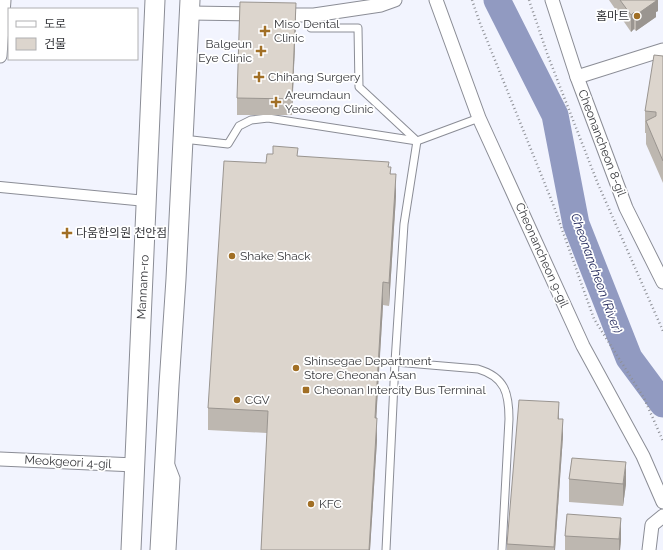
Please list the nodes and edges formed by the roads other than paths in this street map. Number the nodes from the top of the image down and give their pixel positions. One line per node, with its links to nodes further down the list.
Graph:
1 (4, 0): 9 (street)
2 (154, 0): 15 (main road, Mannam-ro)
3 (395, 0): 6 (street)
4 (436, 0): 11 (street, Cheonancheon 9-gil)
5 (552, 0): 10 (street, Cheonancheon 8-gil)
6 (190, 7): 12 (main road)
7 (310, 28): 13 (lane)
8 (663, 50): 10 (street)
9 (0, 56)
10 (577, 77): 16 (street, Cheonancheon 8-gil)
11 (479, 118): 13 (lane); 21 (street, Cheonancheon 9-gil)
12 (183, 139): 13 (lane); 18 (main road)
13 (417, 141): 17 (lane)
14 (0, 188): 15 (street)
15 (146, 201): 20 (main road, Mannam-ro)
16 (663, 282)
17 (395, 362): 26 (lane); 27 (lane)
18 (166, 452): 24 (main road); 25 (lane)
19 (0, 459): 20 (street, Meokgeori 4-gil)
20 (135, 465): 23 (main road, Mannam-ro)
21 (663, 502)
22 (663, 516): 28 (street)
23 (131, 550)
24 (160, 550)
25 (172, 550)
26 (386, 550)
27 (502, 550)
28 (649, 550)

